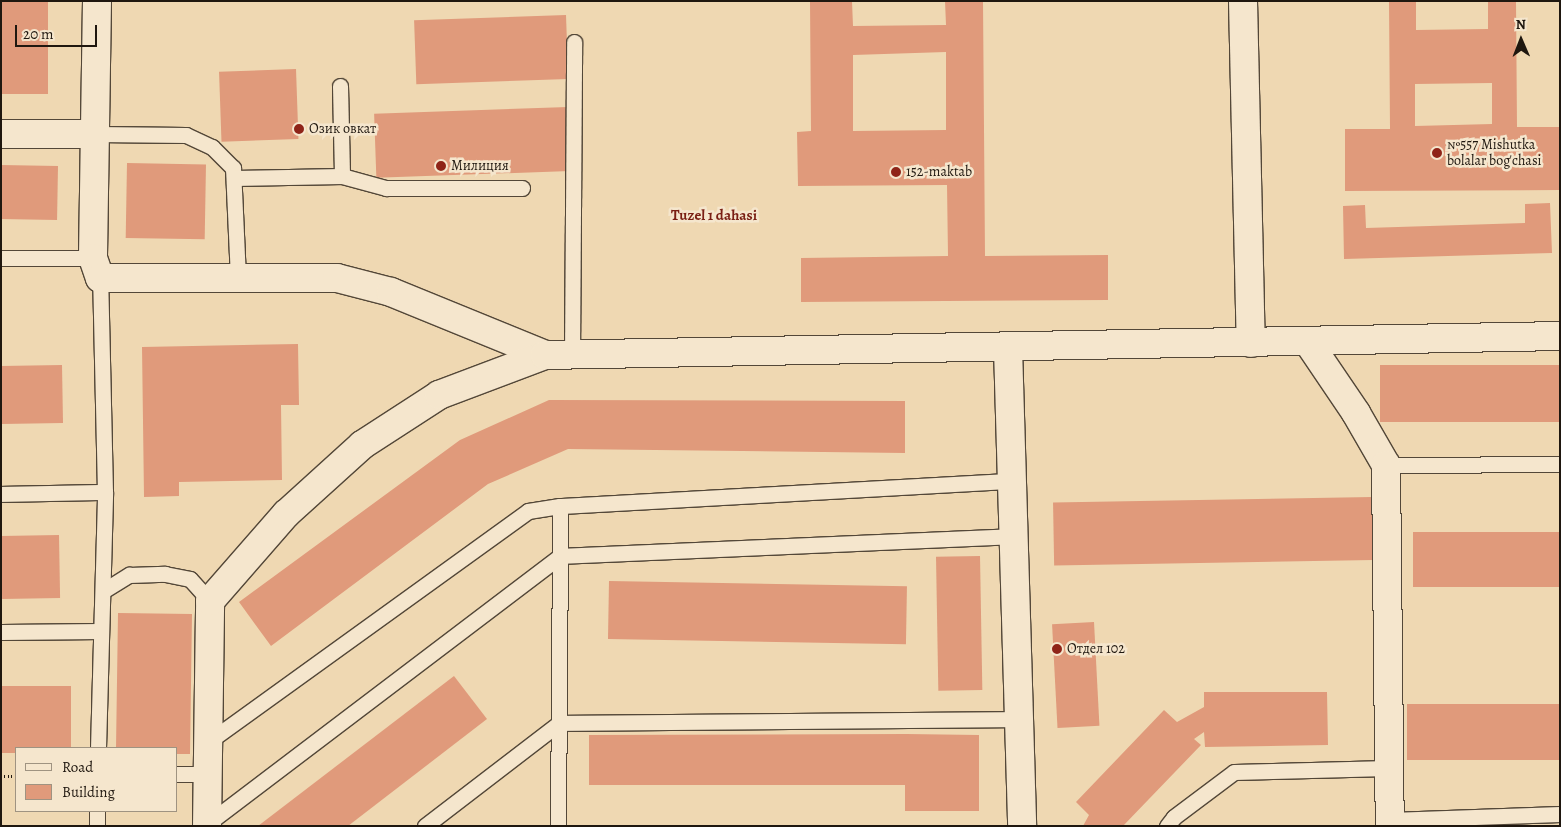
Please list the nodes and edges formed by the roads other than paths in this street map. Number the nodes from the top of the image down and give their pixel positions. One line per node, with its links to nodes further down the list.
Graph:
1 (97, 1): 6 (street)
2 (1243, 1): 15 (street)
3 (574, 42): 18 (lane)
4 (340, 86): 7 (lane)
5 (1, 134): 6 (street)
6 (96, 134): 8 (lane); 11 (street)
7 (342, 176): 8 (lane); 9 (lane)
8 (234, 178): 12 (lane)
9 (522, 188)
10 (1, 258): 11 (lane)
11 (96, 268): 12 (street); 22 (lane)
12 (238, 278): 17 (street)
13 (1560, 336): 14 (street)
14 (1308, 342): 15 (street); 20 (street)
15 (1251, 343): 16 (street)
16 (1008, 348): 18 (street); 21 (street)
17 (545, 355): 18 (street); 28 (street)
18 (572, 355)
19 (1560, 464): 20 (lane)
20 (1386, 465): 35 (street)
21 (1013, 481): 24 (lane); 25 (street)
22 (105, 492): 23 (lane); 27 (lane)
23 (1, 494)
24 (560, 506): 26 (lane); 33 (lane)
25 (1015, 536): 26 (lane); 31 (street)
26 (560, 556): 32 (lane); 41 (lane)
27 (103, 591): 28 (lane); 29 (lane)
28 (210, 601): 33 (street)
29 (100, 631): 30 (lane); 34 (lane)
30 (1, 632)
31 (1020, 719): 32 (lane); 45 (street)
32 (559, 723): 43 (lane); 44 (lane)
33 (208, 742): 37 (street)
34 (98, 747)
35 (1388, 768): 40 (street); 46 (lane)
36 (178, 774): 37 (lane)
37 (208, 774): 41 (street)
38 (97, 812): 42 (lane)
39 (1560, 814): 40 (lane)
40 (1390, 823)
41 (208, 825)
42 (97, 826)
43 (426, 826)
44 (558, 826)
45 (1022, 826)
46 (1167, 826)

